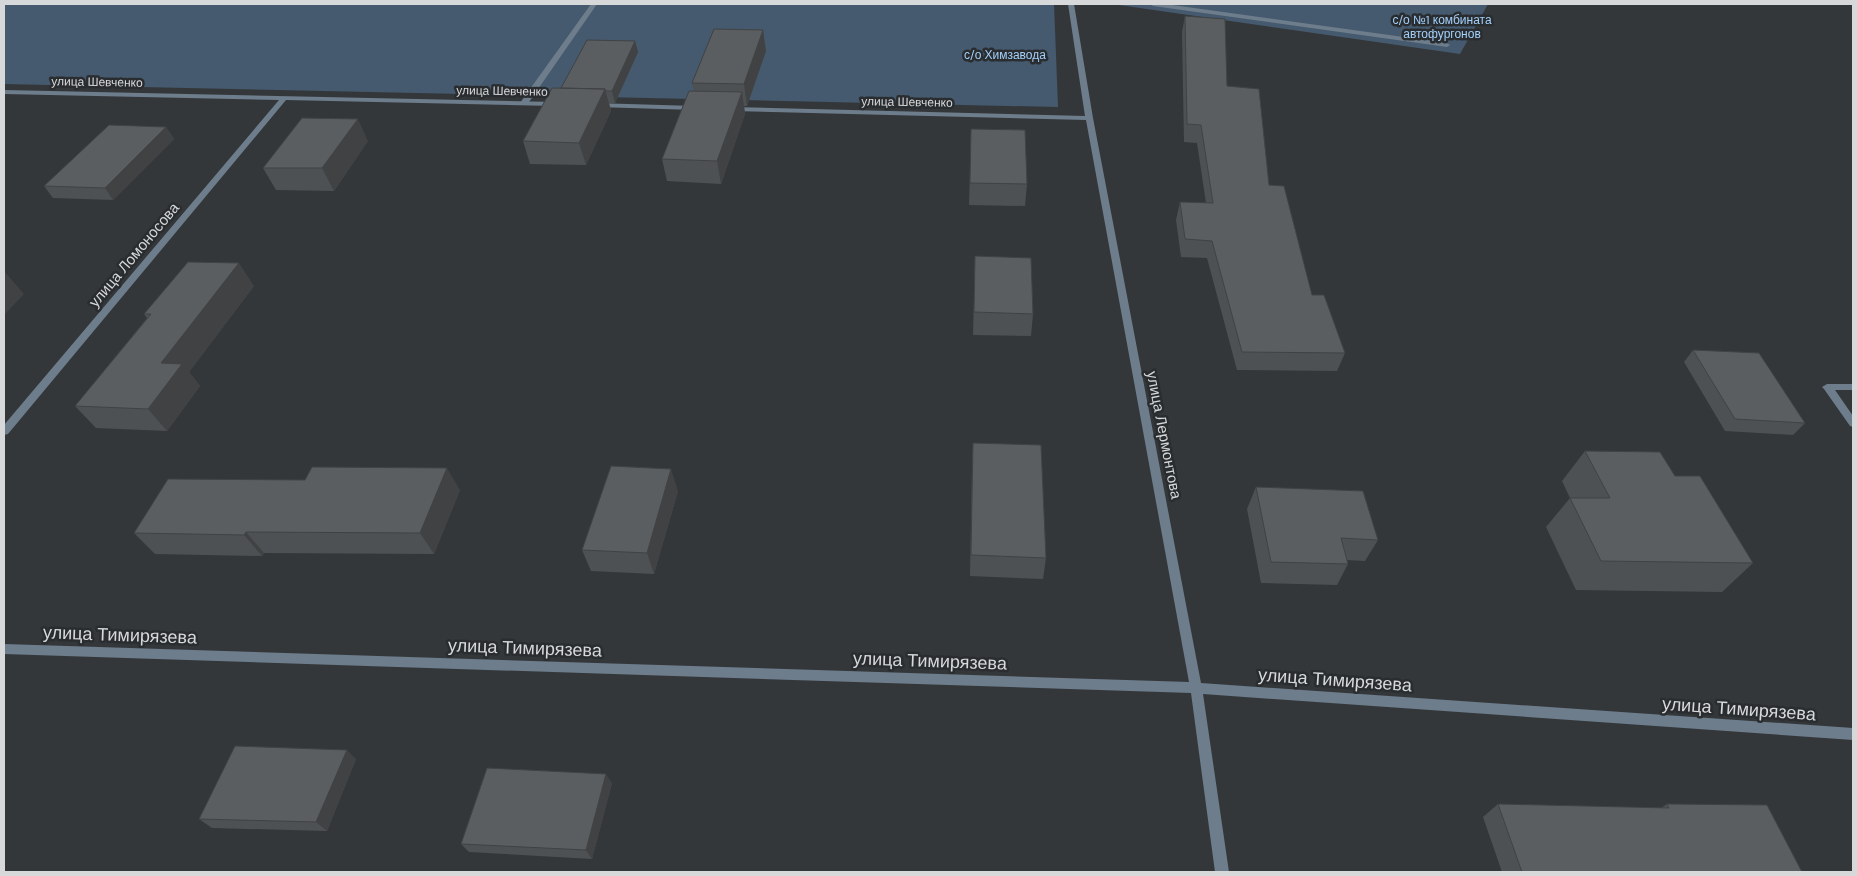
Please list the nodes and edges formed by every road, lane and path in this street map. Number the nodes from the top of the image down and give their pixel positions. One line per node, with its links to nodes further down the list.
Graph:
1 (594, 4): 7 (street)
2 (1071, 4): 12 (street, улица Лермонтова)
3 (1153, 4): 4 (street)
4 (1447, 44)
5 (4, 92): 6 (street, улица Шевченко)
6 (285, 97): 7 (street, улица Шевченко); 15 (street, улица Ломоносова)
7 (524, 103): 8 (street, улица Шевченко)
8 (564, 104)
9 (593, 105): 10 (street)
10 (702, 108)
11 (722, 108): 12 (street, улица Шевченко)
12 (1089, 118): 17 (street, улица Лермонтова)
13 (1853, 387): 14 (street)
14 (1853, 423)
15 (4, 431)
16 (4, 649): 17 (street, улица Тимирязева)
17 (1196, 688): 18 (street, улица Тимирязева); 19 (street, улица Лермонтова)
18 (1853, 734)
19 (1222, 872)

